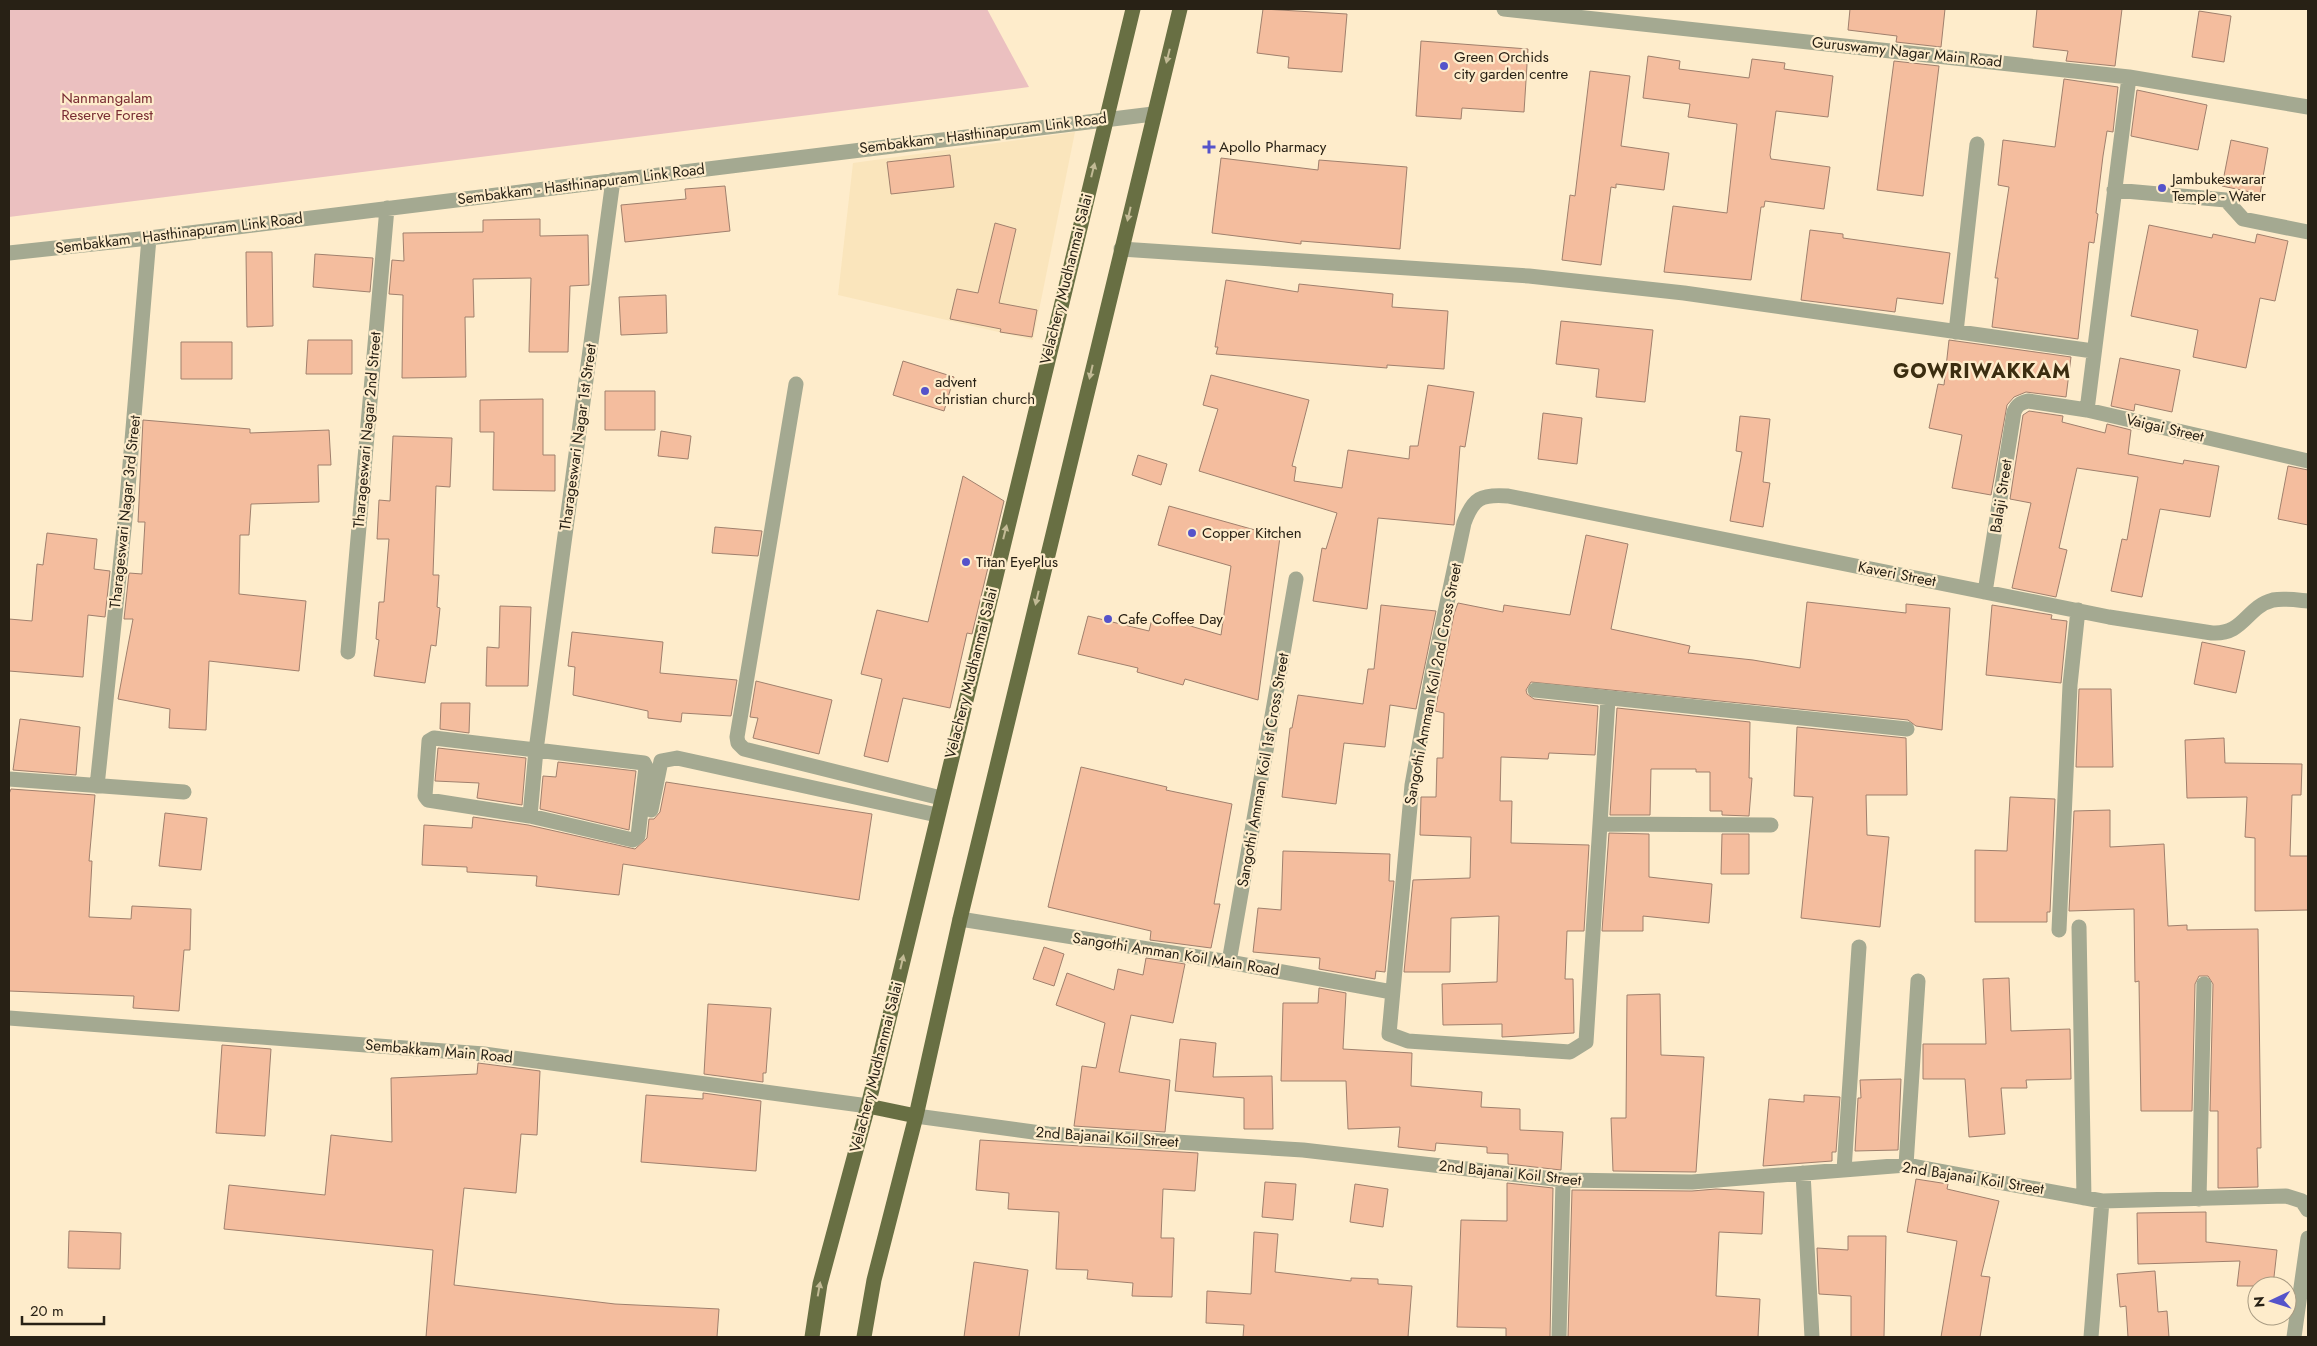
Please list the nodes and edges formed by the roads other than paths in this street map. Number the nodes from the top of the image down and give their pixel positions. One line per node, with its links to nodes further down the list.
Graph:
1 (1133, 9): 7 (main road, Velachery Mudhanmai Salai)
2 (1180, 9): 6 (main road, one-way to 6)
3 (1504, 9): 4 (street, Guruswamy Nagar Main Road)
4 (2129, 77): 5 (street, Guruswamy Nagar Main Road); 10 (street)
5 (2308, 107)
6 (1153, 114): 7 (street, Sembakkam - Hasthinapuram Link Road); 14 (main road, one-way to 14)
7 (1106, 118): 9 (street, Sembakkam - Hasthinapuram Link Road); 35 (main road, Velachery Mudhanmai Salai, one-way to 7)
8 (1977, 144): 16 (street)
9 (613, 180): 11 (street, Sembakkam - Hasthinapuram Link Road); 31 (street, Tharageswari Nagar 1st Street)
10 (2114, 190): 12 (street); 17 (street)
11 (386, 208): 13 (street, Sembakkam - Hasthinapuram Link Road); 27 (street, Tharageswari Nagar 2nd Street)
12 (2308, 232)
13 (149, 238): 15 (street, Sembakkam - Hasthinapuram Link Road); 33 (street, Tharageswari Nagar 3rd Street)
14 (1121, 249): 16 (street); 41 (main road, one-way to 41)
15 (9, 253)
16 (1956, 332): 17 (street)
17 (2093, 351): 20 (street)
18 (796, 384): 35 (street)
19 (2021, 403): 20 (street, Vaigai Street); 24 (street, Balaji Street)
20 (2087, 410): 21 (street, Vaigai Street)
21 (2308, 461)
22 (1477, 500): 24 (street, Kaveri Street); 48 (street, Sangothi Amman Koil 2nd Cross Street)
23 (1296, 579): 45 (street, Sangothi Amman Koil 1st Cross Street)
24 (1985, 592): 26 (street, Kaveri Street)
25 (2308, 601): 26 (street, Kaveri Street)
26 (2078, 610): 43 (street)
27 (348, 652)
28 (1535, 690): 29 (street)
29 (1608, 699): 30 (street); 38 (street)
30 (1907, 728)
31 (536, 750): 37 (street, Tharageswari Nagar 1st Street); 37 (street); 37 (street)
32 (9, 779): 33 (street)
33 (96, 786): 34 (street)
34 (184, 792)
35 (941, 798): 36 (main road, Velachery Mudhanmai Salai)
36 (937, 815): 40 (street); 50 (main road, Velachery Mudhanmai Salai, one-way to 36)
37 (530, 816)
38 (1600, 824): 39 (street); 48 (street, Sangothi Amman Koil 2nd Cross Street)
39 (1771, 825)
40 (648, 828)
41 (960, 920): 45 (street, Sangothi Amman Koil Main Road); 51 (main road)
42 (2079, 927): 56 (street)
43 (2058, 930)
44 (1859, 947): 53 (street)
45 (1229, 962): 48 (street, Sangothi Amman Koil Main Road)
46 (1918, 981): 52 (street)
47 (2204, 984): 57 (street)
48 (1392, 992)
49 (9, 1018): 50 (street, Sembakkam Main Road)
50 (868, 1106): 51 (main road); 61 (main road, Velachery Mudhanmai Salai, one-way to 50)
51 (916, 1116): 55 (street, 2nd Bajanai Koil Street); 62 (main road)
52 (1906, 1165): 53 (street, 2nd Bajanai Koil Street); 56 (street, 2nd Bajanai Koil Street)
53 (1844, 1170): 54 (street, 2nd Bajanai Koil Street)
54 (1803, 1173): 55 (street, 2nd Bajanai Koil Street); 64 (street)
55 (1563, 1180): 63 (street)
56 (2084, 1198): 58 (street, 2nd Bajanai Koil Street)
57 (2199, 1200): 58 (street, 2nd Bajanai Koil Street); 59 (street, 2nd Bajanai Koil Street)
58 (2102, 1201): 65 (street)
59 (2308, 1210)
60 (2308, 1238): 66 (street)
61 (812, 1337)
62 (864, 1337)
63 (1558, 1337)
64 (1812, 1337)
65 (2091, 1337)
66 (2294, 1337)

